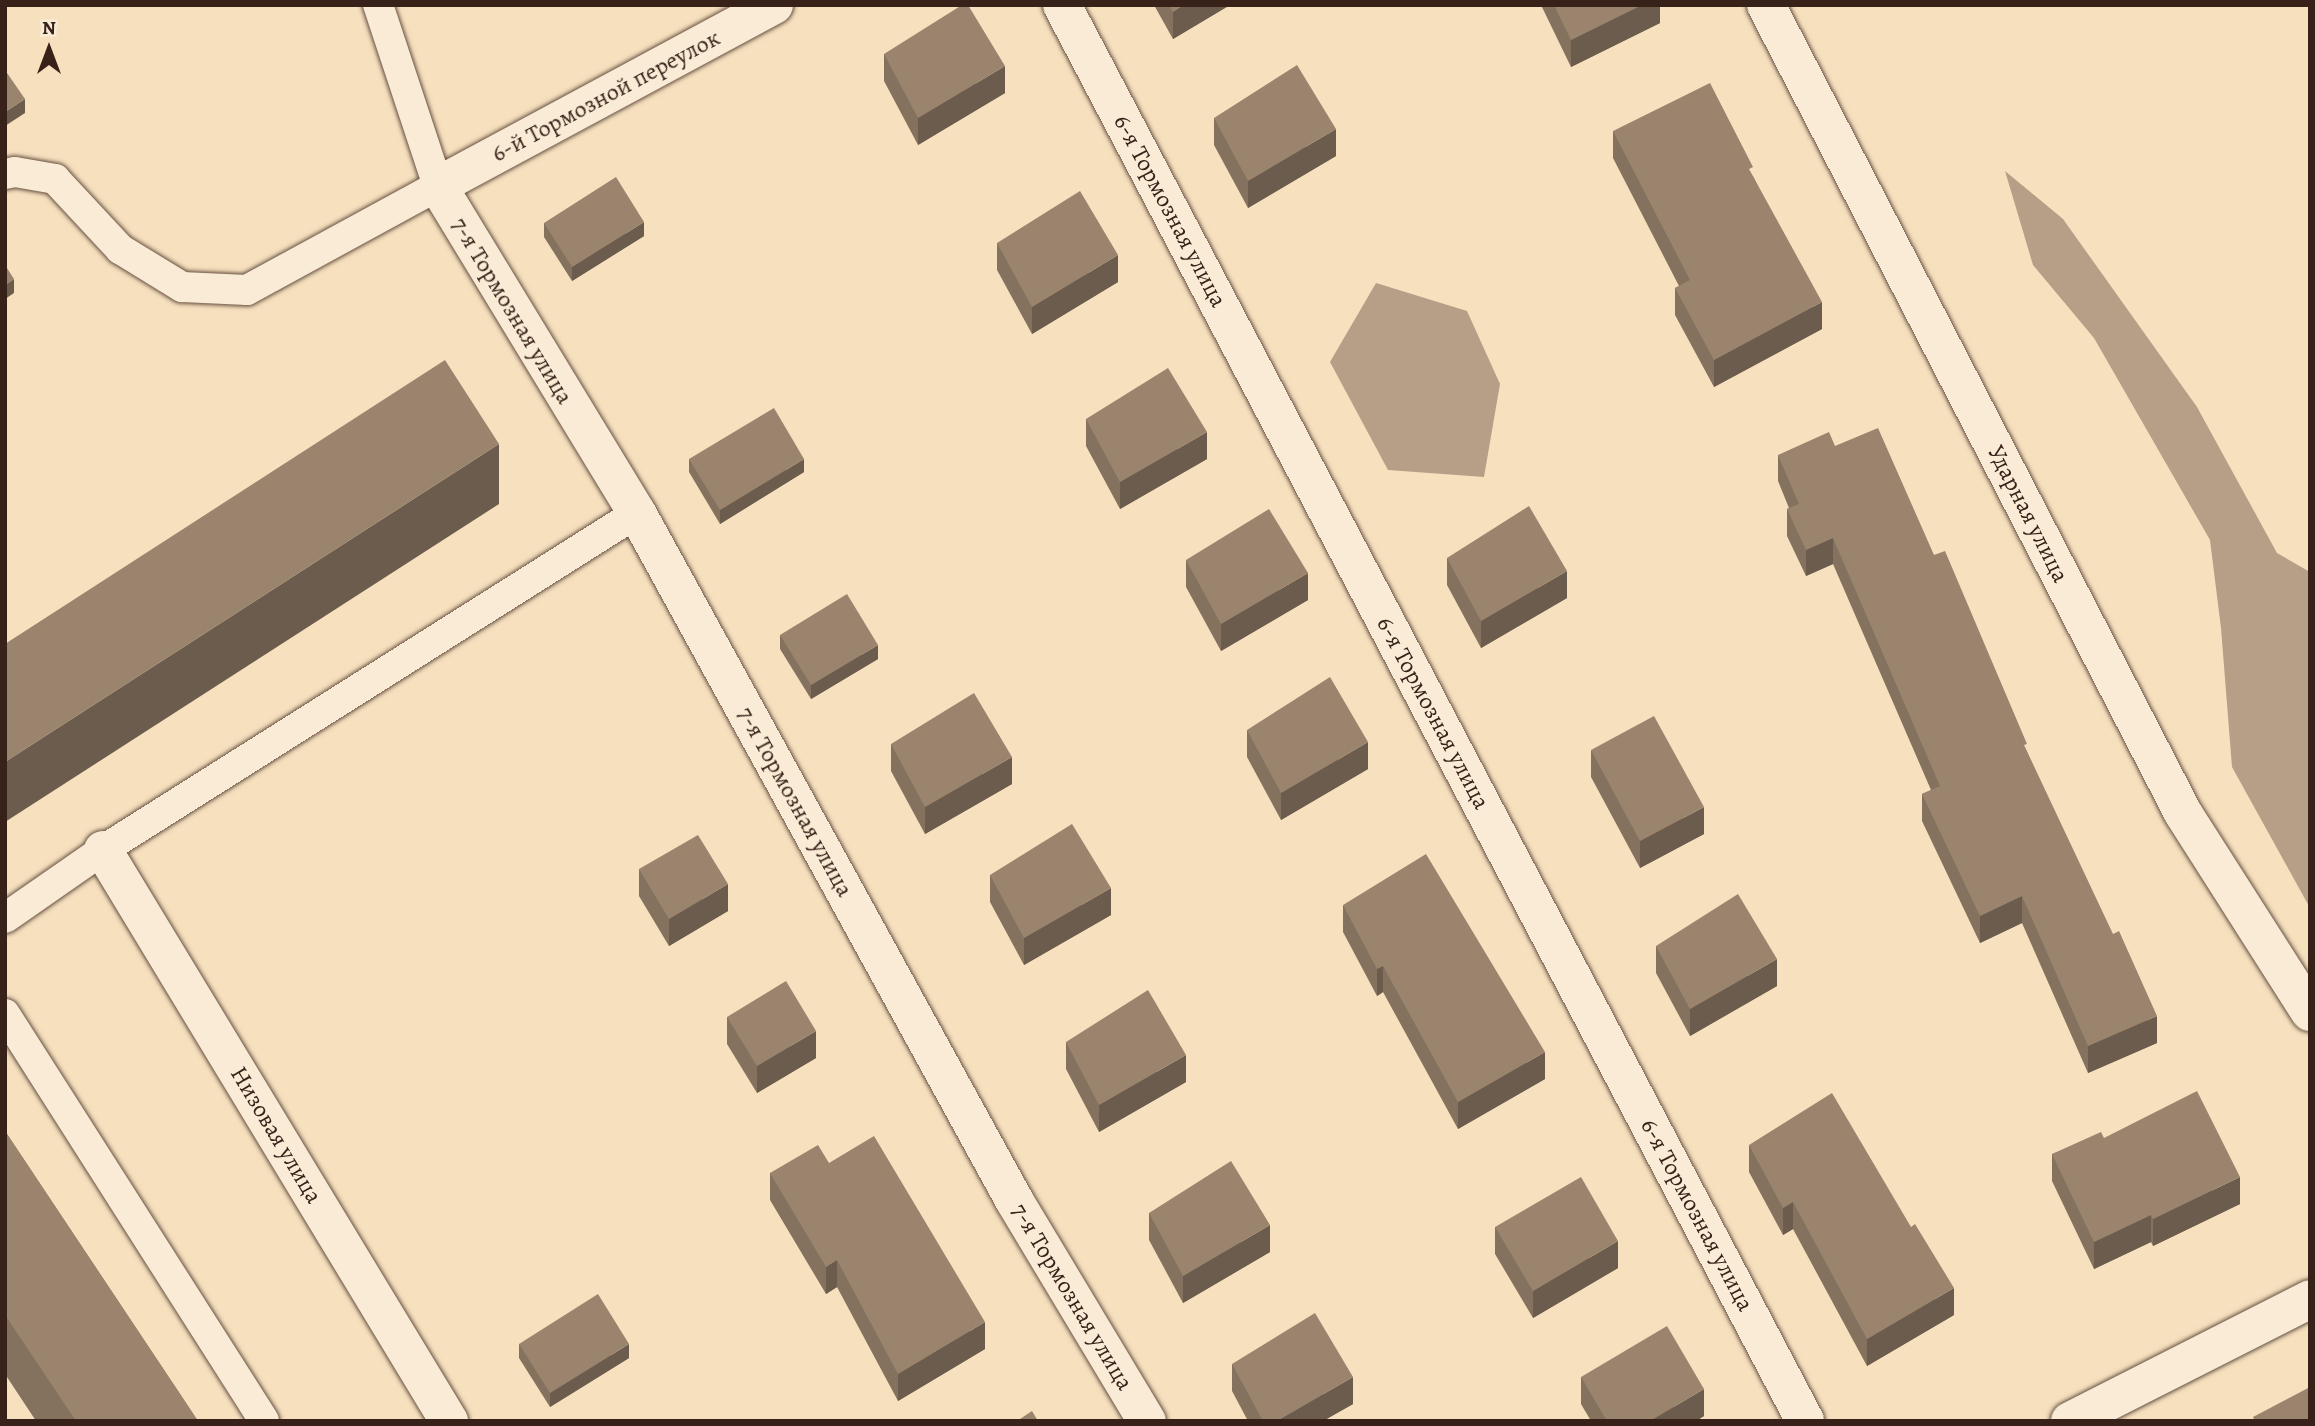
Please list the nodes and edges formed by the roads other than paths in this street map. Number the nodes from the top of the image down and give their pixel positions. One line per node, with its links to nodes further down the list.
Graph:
1 (378, 5): 6 (lane)
2 (774, 5): 6 (street, 6-й Тормозной переулок)
3 (1062, 5): 16 (street, 6-я Тормозная улица)
4 (1766, 5): 10 (street, Ударная улица)
5 (5, 174): 6 (lane)
6 (438, 186): 7 (street, 7-я Тормозная улица)
7 (636, 513): 8 (lane); 15 (street, 7-я Тормозная улица)
8 (103, 850): 9 (lane); 14 (street, Низовая улица)
9 (5, 918)
10 (2310, 1012)
11 (5, 1014): 13 (lane)
12 (2310, 1299): 17 (street)
13 (264, 1421)
14 (449, 1421)
15 (1147, 1421)
16 (1805, 1421)
17 (2070, 1421)

